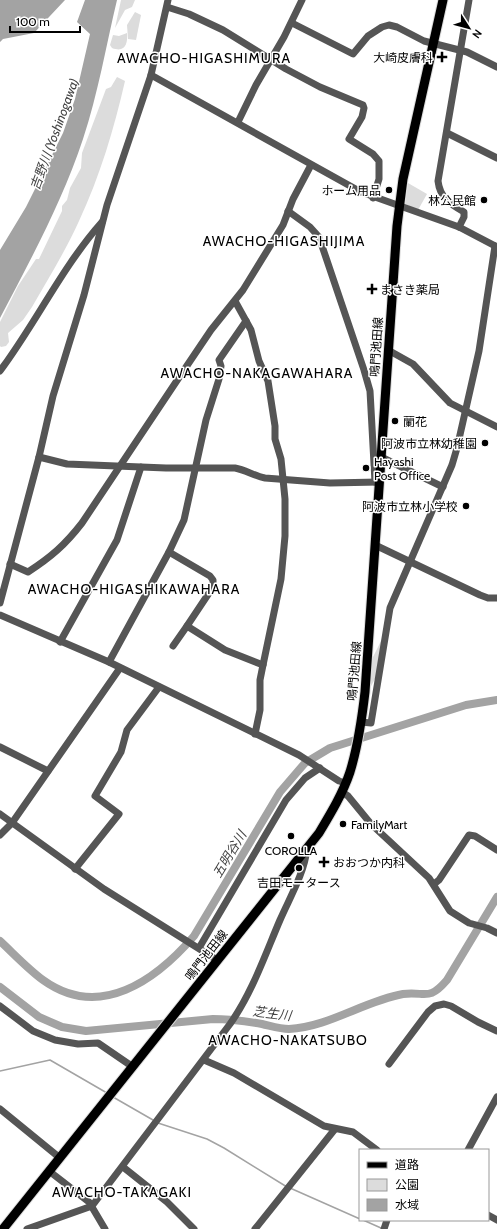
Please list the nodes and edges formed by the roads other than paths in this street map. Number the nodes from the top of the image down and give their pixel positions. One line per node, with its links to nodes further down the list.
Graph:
1 (302, 0): 5 (street)
2 (443, 0): 6 (main road, 鳴門池田線)
3 (470, 0): 7 (street)
4 (168, 3): 8 (street); 10 (street)
5 (292, 23): 6 (street); 8 (street)
6 (433, 44): 7 (street); 16 (main road, 鳴門池田線)
7 (461, 50): 9 (street); 12 (street)
8 (270, 60): 11 (street); 15 (street)
9 (497, 67)
10 (151, 75): 11 (street); 18 (street)
11 (238, 122): 14 (street)
12 (447, 133): 13 (street); 19 (street)
13 (497, 158)
14 (311, 165): 15 (street); 17 (street)
15 (374, 198): 16 (street)
16 (400, 207): 19 (street); 23 (main road, 鳴門池田線)
17 (288, 211): 21 (street); 33 (street)
18 (103, 220): 24 (street); 28 (street)
19 (459, 227): 20 (street)
20 (496, 247): 25 (street)
21 (235, 301): 22 (street); 29 (street)
22 (246, 321): 31 (street); 32 (street)
23 (388, 350): 25 (street); 27 (main road, 鳴門池田線)
24 (0, 371)
25 (465, 411): 26 (street); 34 (street)
26 (497, 427)
27 (381, 457): 33 (main road, 鳴門池田線); 34 (street)
28 (39, 458): 29 (street); 38 (street)
29 (120, 465): 30 (street); 38 (street)
30 (141, 467): 31 (street); 43 (street)
31 (196, 468): 32 (street); 36 (street)
32 (283, 480): 33 (street); 46 (street)
33 (377, 482): 35 (main road, 鳴門池田線)
34 (443, 487): 37 (street)
35 (375, 545): 37 (street); 49 (main road, 鳴門池田線)
36 (168, 552): 42 (street); 45 (street)
37 (411, 561): 39 (street); 49 (street)
38 (10, 564): 40 (street)
39 (497, 598)
40 (0, 602)
41 (0, 616): 43 (street)
42 (187, 626): 44 (street); 46 (street)
43 (60, 642): 45 (street)
44 (173, 646)
45 (109, 662): 47 (street)
46 (263, 666): 50 (street)
47 (120, 668): 48 (street); 53 (street)
48 (159, 687): 50 (street); 61 (street)
49 (361, 725): 54 (main road, 鳴門池田線)
50 (255, 734): 52 (street)
51 (0, 747): 53 (street)
52 (319, 767): 54 (street); 64 (street)
53 (48, 771): 57 (street)
54 (346, 783): 55 (main road, 鳴門池田線)
55 (342, 792): 59 (main road, 鳴門池田線); 62 (street)
56 (0, 814): 57 (street)
57 (12, 823): 58 (street); 61 (street)
58 (0, 835)
59 (307, 848): 65 (main road, 鳴門池田線); 68 (street)
60 (497, 850): 62 (street)
61 (75, 869): 64 (street)
62 (434, 884): 63 (street)
63 (497, 933)
64 (198, 948): 65 (street)
65 (217, 960): 70 (main road, 鳴門池田線)
66 (0, 1006): 70 (street)
67 (497, 1031): 69 (street)
68 (204, 1060): 73 (street); 77 (street)
69 (389, 1064)
70 (133, 1067): 76 (main road, 鳴門池田線)
71 (497, 1097): 75 (street)
72 (0, 1110): 76 (street)
73 (335, 1129): 74 (street); 84 (street)
74 (376, 1149)
75 (469, 1149)
76 (60, 1158): 78 (main road, 鳴門池田線)
77 (123, 1167): 79 (street); 83 (street)
78 (49, 1171): 79 (street); 81 (main road, 鳴門池田線)
79 (92, 1206): 80 (street); 82 (street)
80 (102, 1227)
81 (3, 1229)
82 (27, 1229)
83 (193, 1229)
84 (255, 1229)

